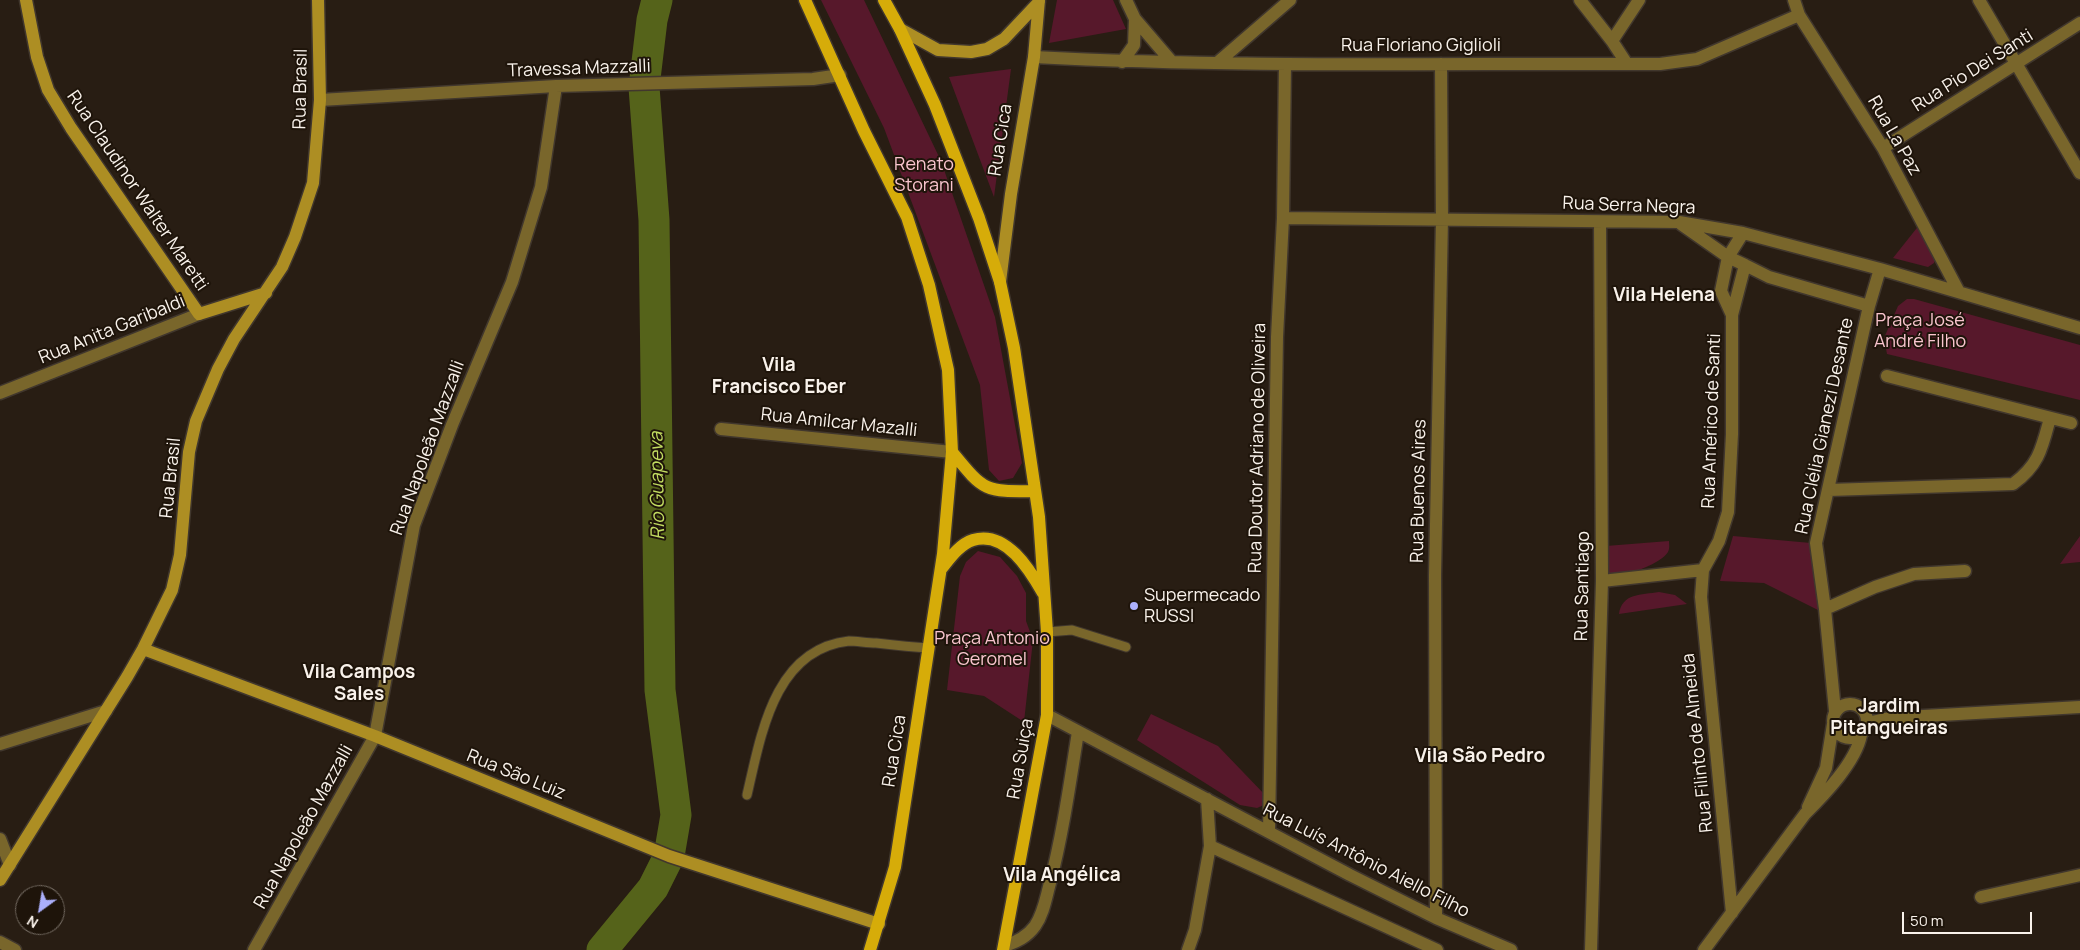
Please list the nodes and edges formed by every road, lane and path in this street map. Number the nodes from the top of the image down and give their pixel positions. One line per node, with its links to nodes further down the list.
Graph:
1 (26, 0): 42 (main road, Rua Claudinor Walter Maretti)
2 (318, 0): 27 (main road, Rua Brasil)
3 (805, 0): 25 (main road, Rua Cica)
4 (884, 0): 15 (main road, Rua Suiça)
5 (1126, 0): 13 (street)
6 (1290, 0): 20 (street)
7 (1580, 0): 16 (street)
8 (1639, 0): 16 (street)
9 (1794, 0): 12 (street, Rua La Paz)
10 (1979, 0): 24 (street)
11 (1039, 1): 15 (main road, Rua Cica); 17 (main road, Rua Cica)
12 (1799, 15): 23 (street, Rua Floriano Giglioli); 28 (street, Rua La Paz)
13 (1135, 19): 18 (street); 19 (street)
14 (2080, 23): 24 (street, Rua Pio Dei Santi)
15 (900, 29): 38 (main road, Rua Suiça)
16 (1612, 41): 23 (street)
17 (1034, 57): 19 (street, Rua Floriano Giglioli); 38 (main road, Rua Cica)
18 (1171, 61): 19 (street, Rua Floriano Giglioli); 20 (street, Rua Floriano Giglioli)
19 (1122, 62)
20 (1217, 63): 21 (street, Rua Floriano Giglioli)
21 (1285, 64): 22 (street, Rua Floriano Giglioli); 30 (street, Rua Doutor Adriano de Oliveira)
22 (1441, 64): 23 (street, Rua Floriano Giglioli); 31 (street, Rua Buenos Aires)
23 (1627, 64)
24 (2017, 64): 28 (street, Rua Pio Dei Santi); 29 (street)
25 (840, 75): 26 (street, Travessa Mazzalli); 50 (main road, Rua Cica)
26 (556, 86): 27 (street, Travessa Mazzalli); 70 (street, Rua Napoleão Mazzalli)
27 (320, 100): 40 (main road, Rua Brasil)
28 (1884, 148): 39 (street, Rua La Paz)
29 (2080, 173)
30 (1283, 218): 31 (street, Rua Serra Negra); 75 (street, Rua Doutor Adriano de Oliveira)
31 (1442, 219): 32 (street, Rua Serra Negra); 83 (street, Rua Buenos Aires)
32 (1600, 222): 33 (street, Rua Serra Negra); 56 (street, Rua Santiago)
33 (1679, 222): 34 (street, Rua Serra Negra); 35 (street)
34 (1743, 233): 35 (street); 37 (street, Rua Serra Negra)
35 (1728, 257): 36 (street); 43 (street)
36 (1745, 266): 41 (street); 43 (street)
37 (1880, 269): 39 (street, Rua Serra Negra); 41 (street, Rua Clélia Gianezi Desante)
38 (1000, 282): 52 (main road, Rua Suiça)
39 (1959, 292): 44 (street, Rua Serra Negra)
40 (266, 293): 42 (main road, Rua Anita Garibaldi); 62 (main road, Rua Brasil)
41 (1869, 306): 51 (street, Rua Clélia Gianezi Desante)
42 (199, 314): 46 (street, Rua Anita Garibaldi)
43 (1732, 315): 54 (street, Rua Américo de Santi)
44 (2080, 328)
45 (1888, 376): 47 (street)
46 (0, 393)
47 (2050, 418): 48 (street); 51 (street)
48 (2071, 423)
49 (721, 428): 50 (street, Rua Amilcar Mazalli)
50 (952, 452): 52 (main road); 53 (main road, Rua Cica)
51 (1829, 490): 58 (street, Rua Clélia Gianezi Desante)
52 (1035, 491): 57 (main road, Rua Suiça)
53 (942, 568): 57 (main road); 61 (main road, Rua Cica)
54 (1703, 570): 56 (street); 82 (street, Rua Filinto de Almeida)
55 (1965, 571): 58 (street)
56 (1602, 581): 93 (street, Rua Santiago)
57 (1044, 595): 59 (main road, Rua Suiça)
58 (1825, 609): 66 (street, Rua Clélia Gianezi Desante)
59 (1047, 632): 60 (lane); 65 (main road, Rua Suiça)
60 (1126, 647)
61 (929, 648): 72 (lane); 84 (main road, Rua Cica)
62 (143, 649): 64 (main road, Rua Brasil); 70 (main road, Rua São Luiz)
63 (2080, 707): 67 (street)
64 (106, 711): 71 (street); 78 (main road, Rua Brasil)
65 (1047, 715): 68 (street, Rua Luís Antônio Aiello Filho); 86 (main road, Rua Suiça)
66 (1834, 718): 67 (street); 69 (street); 74 (street, Rua Clélia Gianezi Desante)
67 (1868, 722): 69 (street)
68 (1078, 732): 73 (street, Rua Luís Antônio Aiello Filho); 86 (street)
69 (1860, 735): 74 (street)
70 (375, 736): 84 (main road, Rua São Luiz); 88 (street, Rua Napoleão Mazzalli)
71 (0, 744)
72 (747, 795)
73 (1207, 799): 75 (street, Rua Luís Antônio Aiello Filho); 77 (street)
74 (1805, 814): 82 (street)
75 (1269, 832): 83 (street, Rua Luís Antônio Aiello Filho)
76 (0, 839): 78 (street)
77 (1210, 846): 90 (street); 91 (street)
78 (10, 865): 80 (main road, Rua Brasil)
79 (2080, 875): 81 (street)
80 (0, 880)
81 (1981, 897)
82 (1732, 913): 94 (street)
83 (1436, 918): 92 (street, Rua Luís Antônio Aiello Filho)
84 (879, 924): 89 (main road, Rua Cica)
85 (0, 942): 87 (street)
86 (1004, 948)
87 (15, 950)
88 (254, 950)
89 (870, 950)
90 (1188, 950)
91 (1437, 950)
92 (1511, 950)
93 (1591, 950)
94 (1704, 950)

